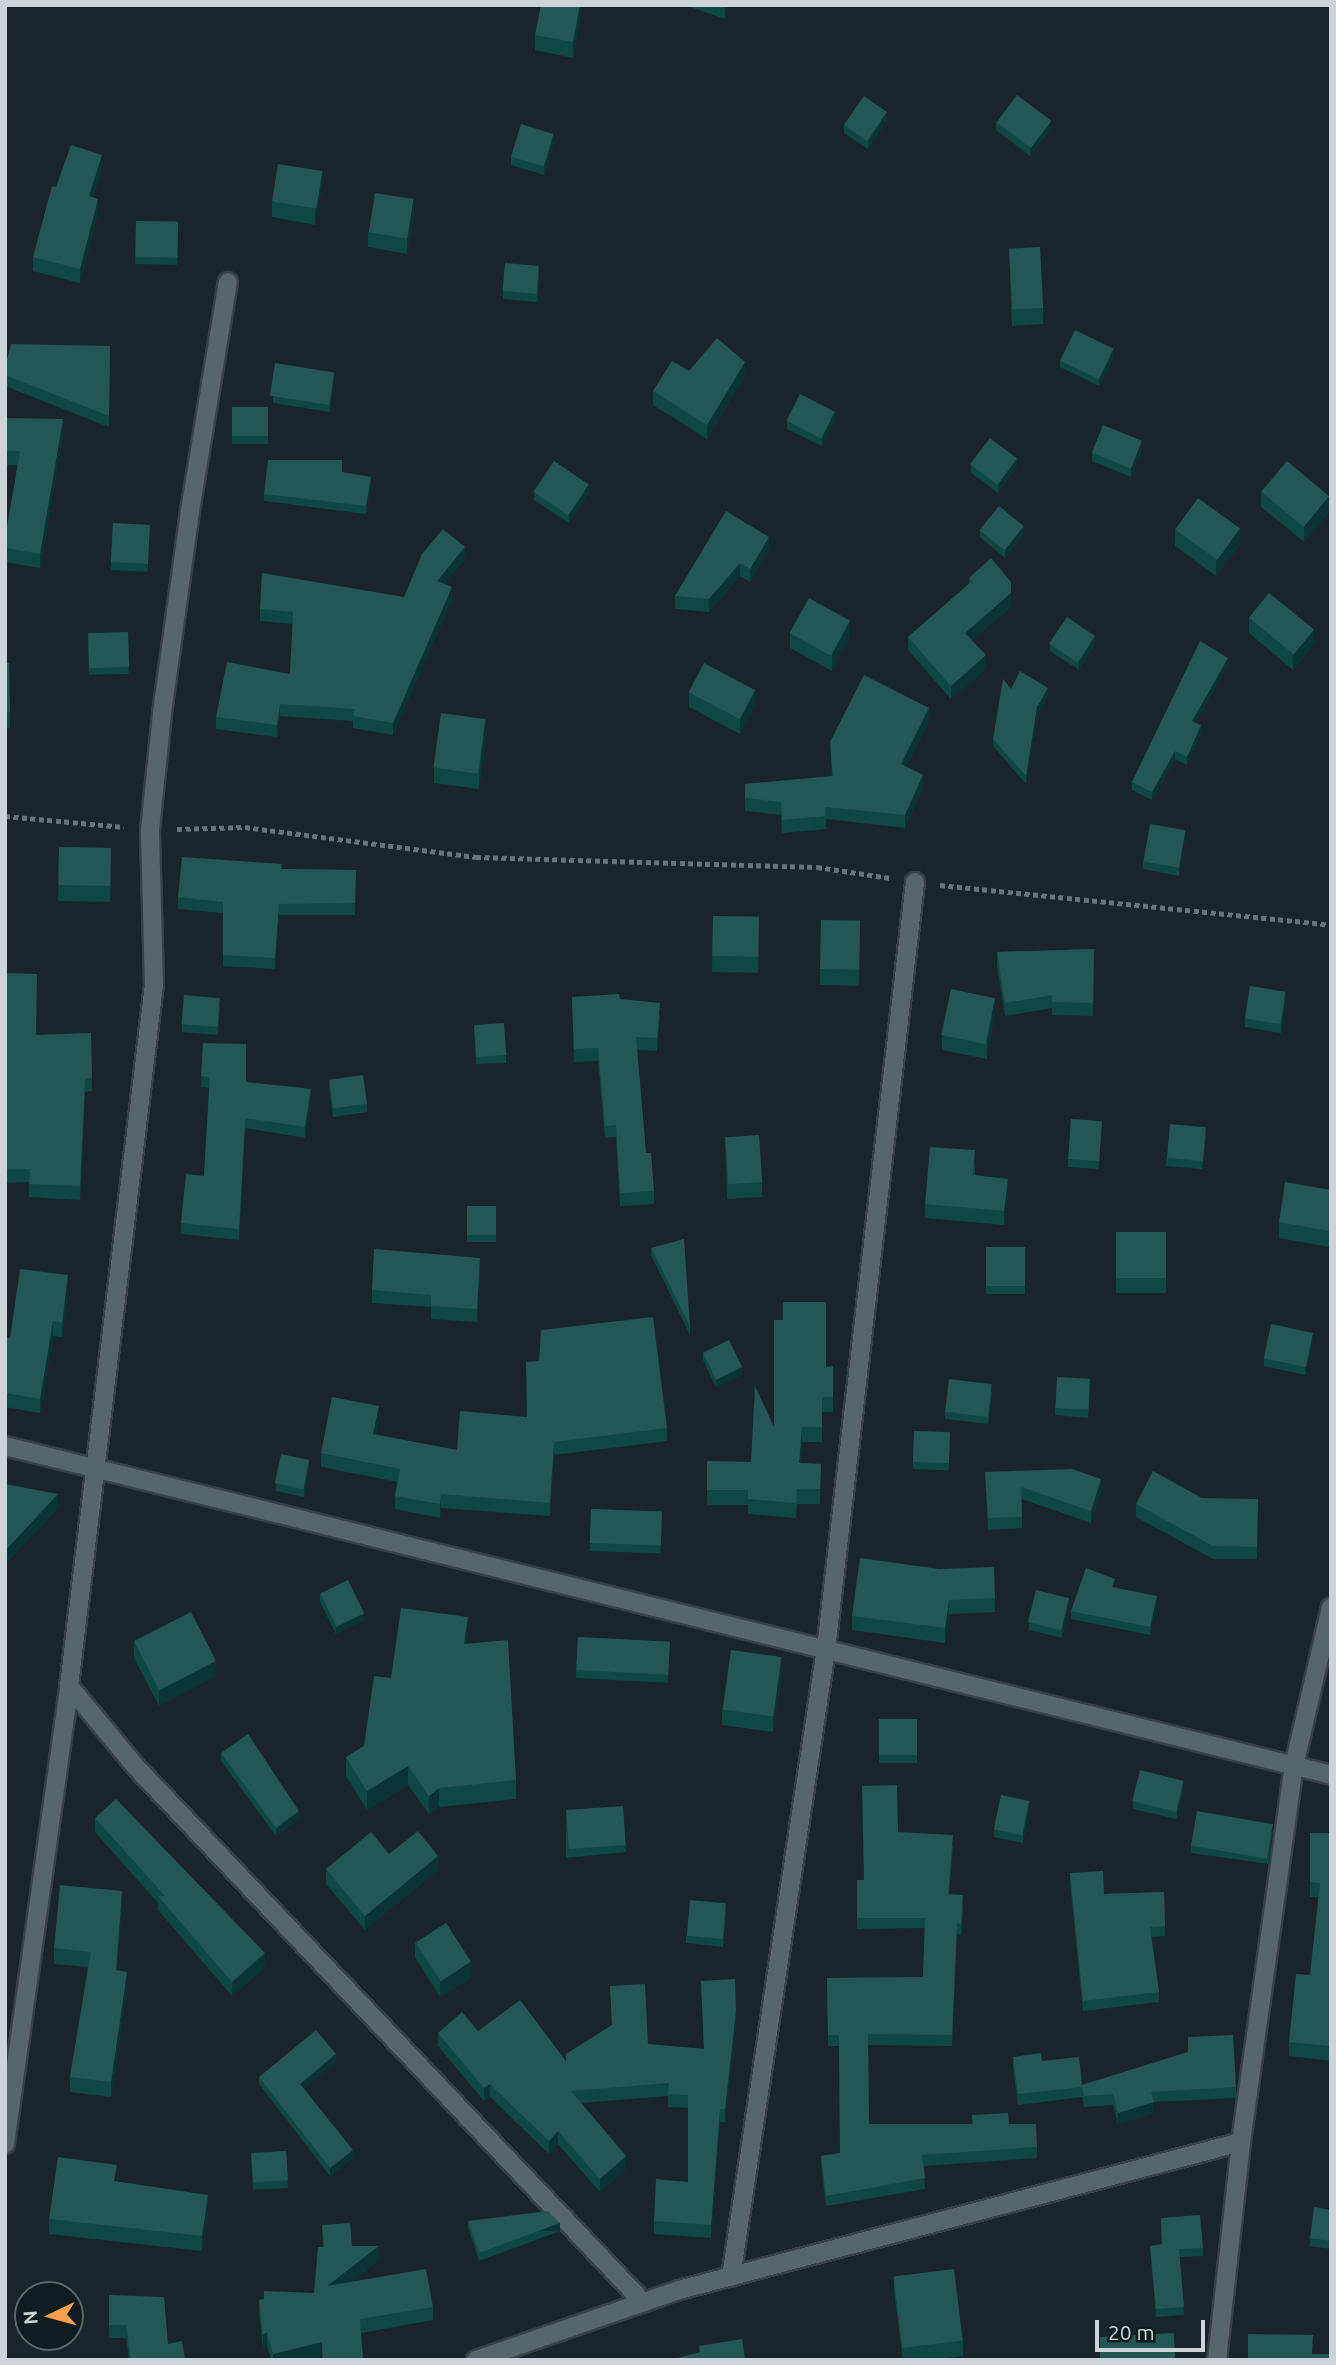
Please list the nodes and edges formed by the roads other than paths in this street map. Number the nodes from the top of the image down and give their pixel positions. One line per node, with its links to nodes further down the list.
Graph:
1 (228, 282): 4 (street)
2 (915, 882): 6 (street)
3 (5, 1446): 4 (street)
4 (94, 1468): 6 (street); 7 (street)
5 (1331, 1607): 8 (street)
6 (826, 1649): 8 (street); 12 (street)
7 (69, 1686): 11 (street); 13 (street)
8 (1294, 1766): 9 (street); 10 (street)
9 (1331, 1775)
10 (1241, 2142): 12 (street); 15 (street)
11 (5, 2144)
12 (731, 2277): 13 (street)
13 (644, 2302): 14 (street)
14 (476, 2360)
15 (1217, 2360)

